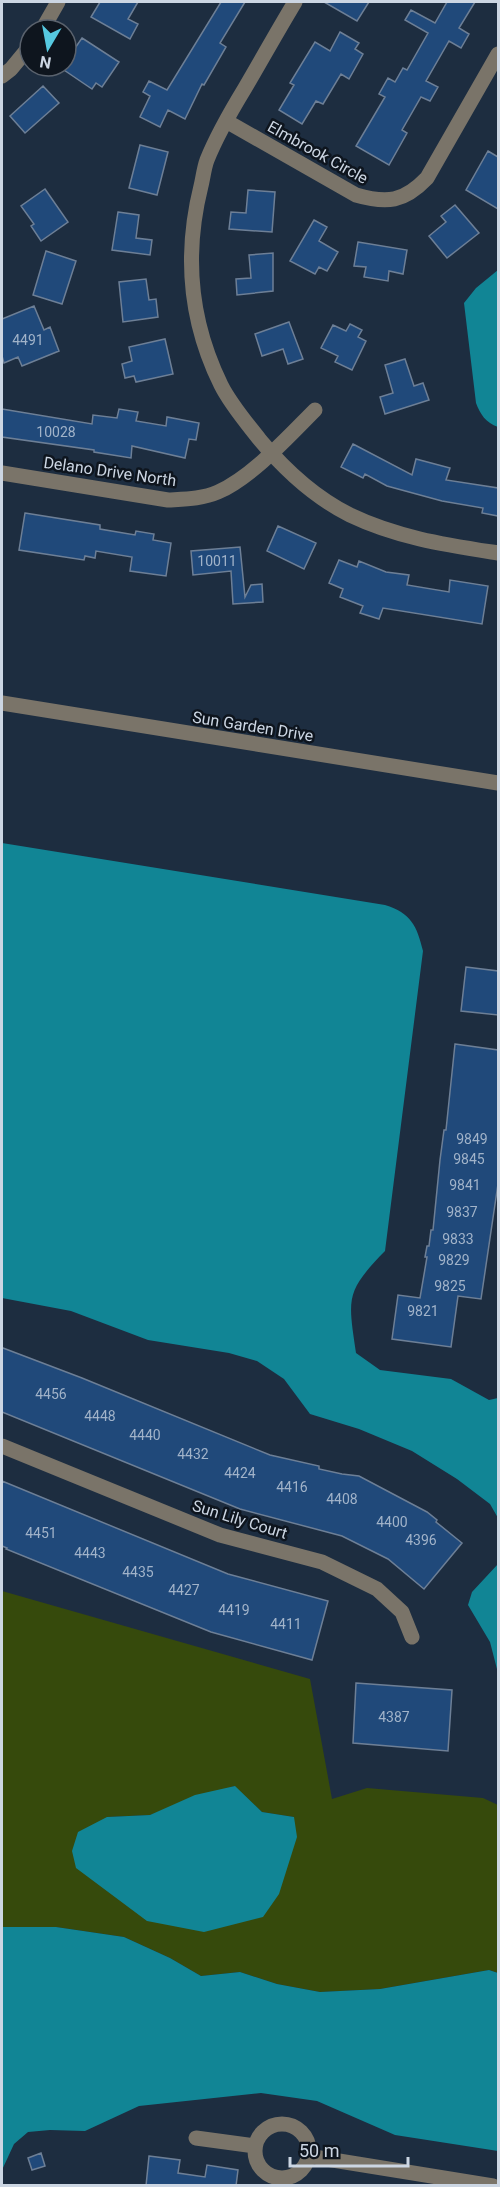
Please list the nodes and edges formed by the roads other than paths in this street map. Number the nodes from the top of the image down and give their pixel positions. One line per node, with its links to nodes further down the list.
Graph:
1 (58, 2): 3 (street)
2 (295, 2): 7 (street)
3 (49, 18)
4 (498, 54): 7 (street, Elmbrook Circle)
5 (18, 61): 6 (street)
6 (2, 76)
7 (226, 121): 9 (street)
8 (315, 410): 9 (street, Delano Drive North)
9 (271, 452): 10 (street, Delano Drive North); 11 (street)
10 (2, 473)
11 (498, 553)
12 (2, 703): 13 (street, Sun Garden Drive)
13 (498, 783)
14 (2, 1446): 15 (street, Sun Lily Court)
15 (412, 1637)
16 (196, 2138): 17 (street)
17 (255, 2146): 18 (street); 19 (street)
18 (308, 2156): 19 (street); 20 (street)
19 (276, 2181)
20 (493, 2186)

